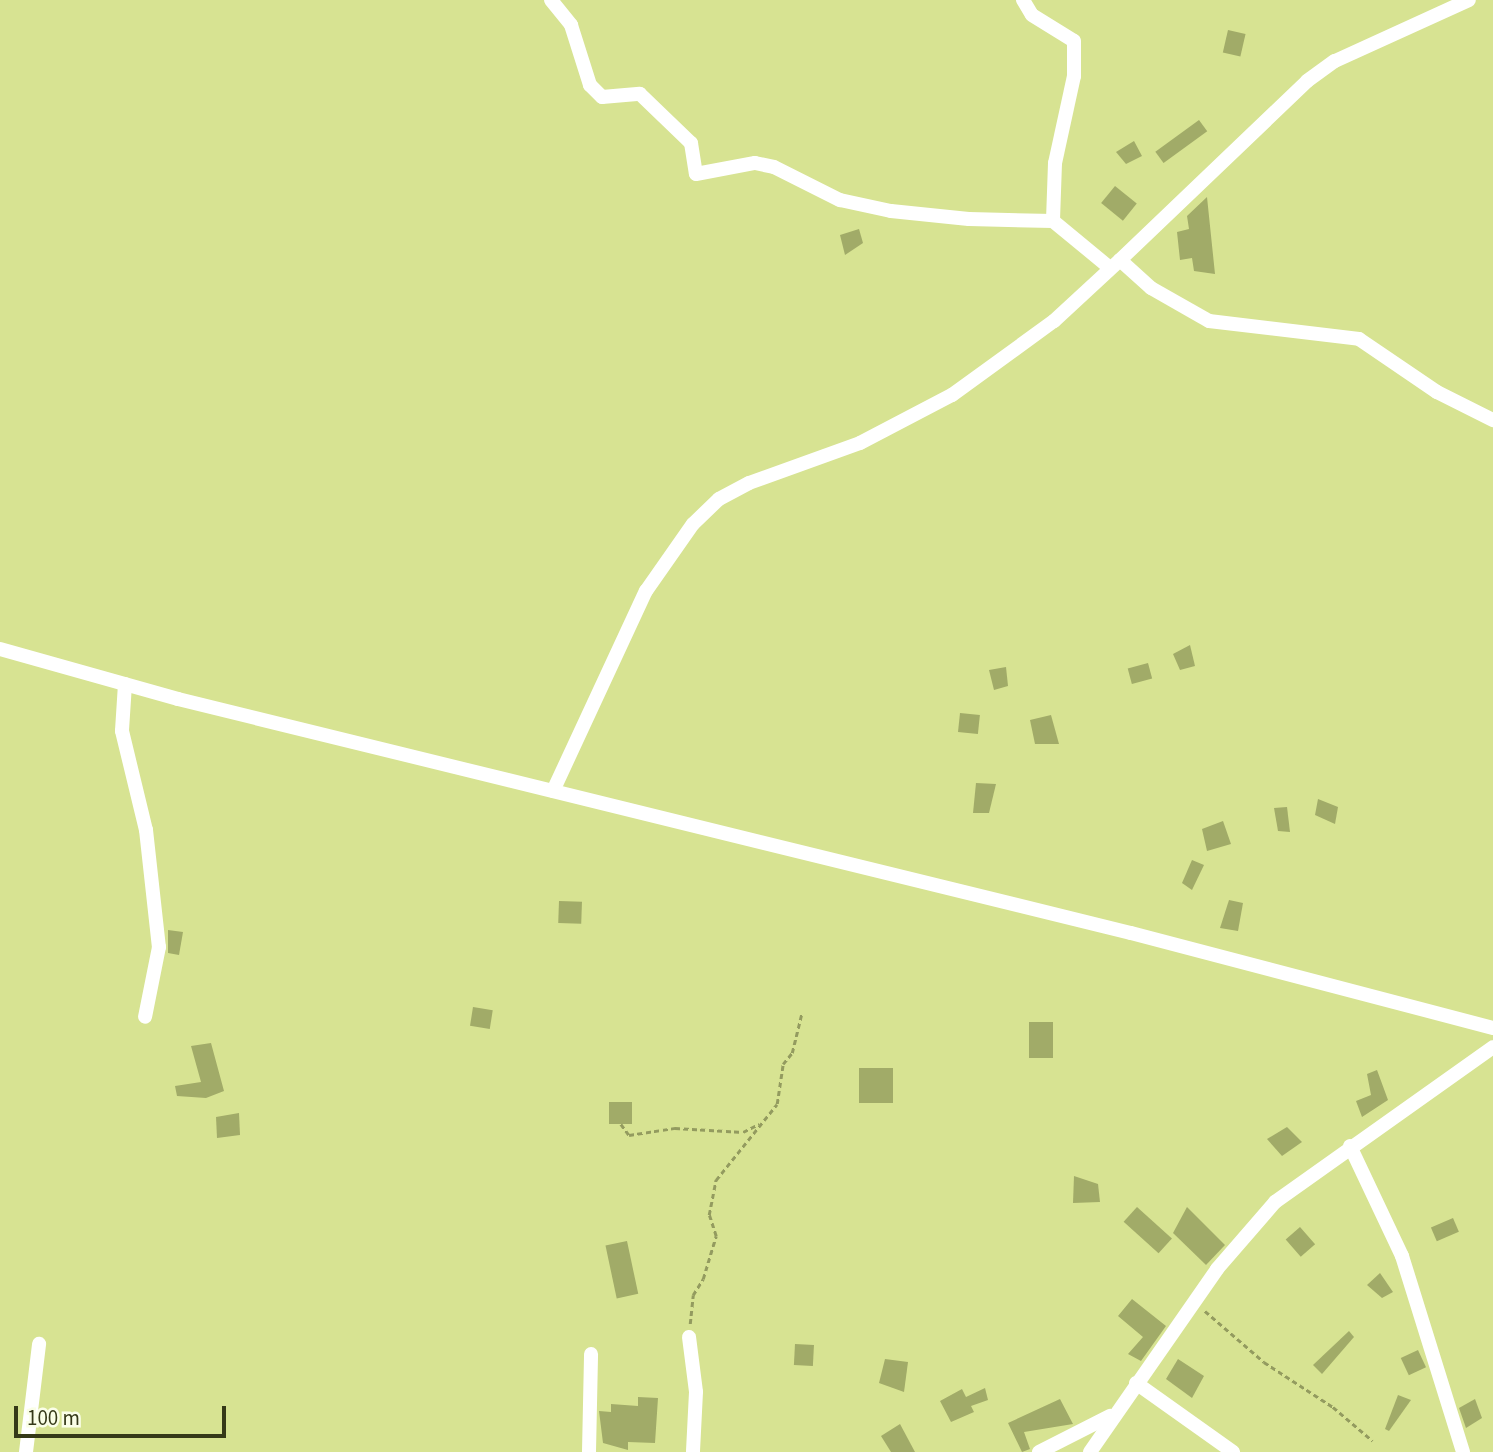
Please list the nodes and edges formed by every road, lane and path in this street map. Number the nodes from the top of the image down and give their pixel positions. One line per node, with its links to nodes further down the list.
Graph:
1 (551, 0): 5 (street)
2 (1023, 0): 5 (street)
3 (1469, 0): 4 (street)
4 (1438, 7): 6 (street)
5 (1053, 221): 6 (street)
6 (1115, 264): 7 (street); 10 (street)
7 (1493, 420)
8 (0, 649): 9 (street)
9 (125, 684): 10 (street); 12 (street)
10 (553, 791): 13 (street)
11 (802, 1012): 15 (path)
12 (145, 1017)
13 (1493, 1028)
14 (1493, 1047): 17 (street)
15 (762, 1123): 16 (path); 19 (path)
16 (621, 1124)
17 (1350, 1146): 18 (street); 31 (street)
18 (1196, 1300): 22 (street); 24 (path)
19 (689, 1337): 27 (street)
20 (39, 1344): 25 (street)
21 (591, 1354): 26 (street)
22 (1136, 1383): 23 (street); 30 (street)
23 (1111, 1415): 28 (street); 29 (street)
24 (1373, 1441)
25 (26, 1452)
26 (589, 1452)
27 (693, 1452)
28 (1038, 1452)
29 (1090, 1452)
30 (1233, 1452)
31 (1463, 1452)

